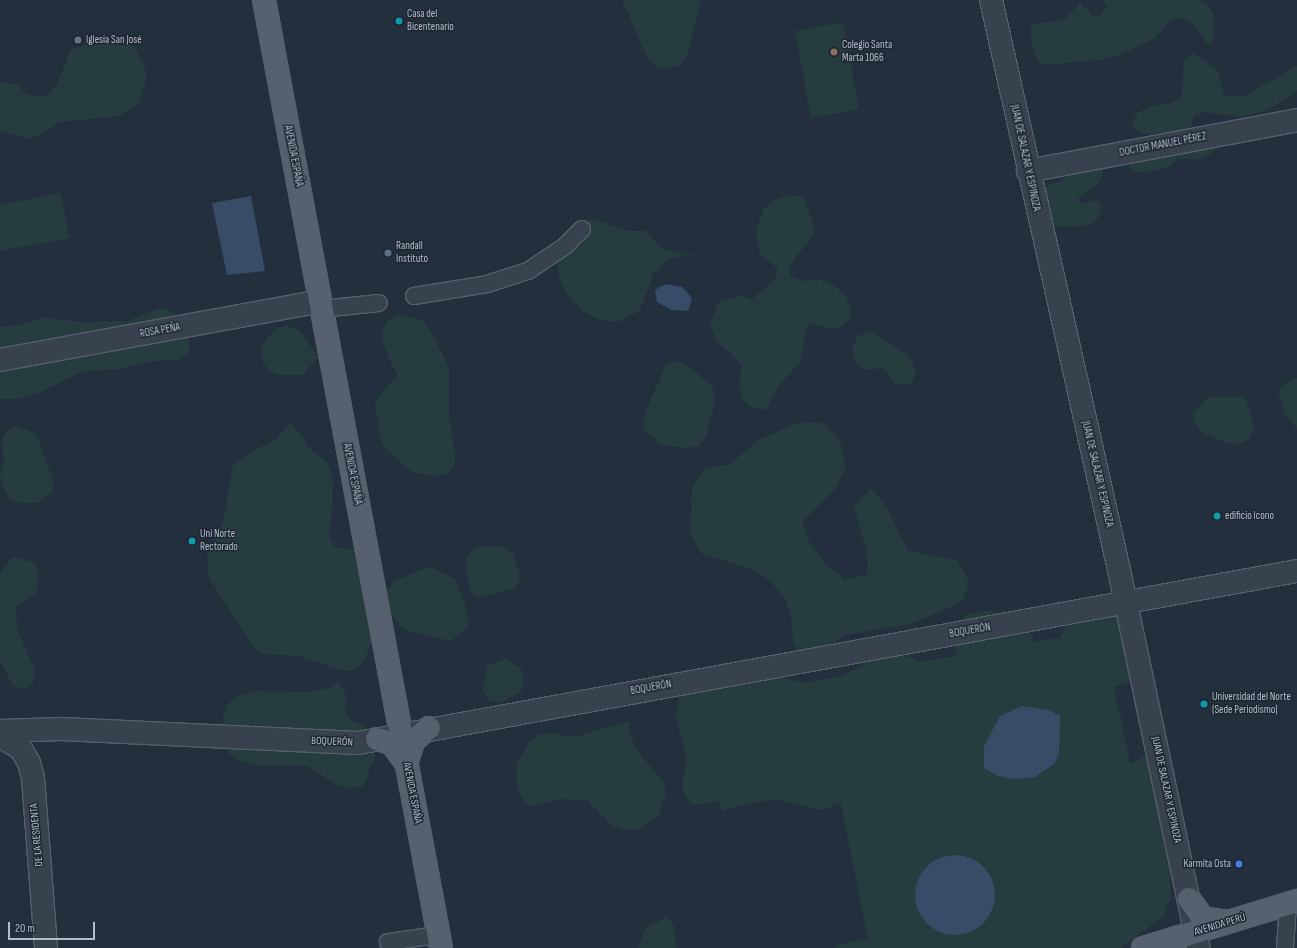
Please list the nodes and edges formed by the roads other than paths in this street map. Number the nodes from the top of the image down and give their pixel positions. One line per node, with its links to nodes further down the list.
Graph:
1 (264, 0): 8 (main road, AVENIDA ESPAÑA)
2 (991, 0): 4 (street, JUAN DE SALAZAR Y ESPINOZA)
3 (1297, 120): 4 (street, DOCTOR MANUEL PÉREZ)
4 (1028, 171): 11 (street, JUAN DE SALAZAR Y ESPINOZA)
5 (582, 229): 6 (lane)
6 (414, 296)
7 (379, 303): 8 (lane)
8 (321, 306): 9 (street, ROSA PEÑA); 15 (main road, AVENIDA ESPAÑA)
9 (0, 360)
10 (1297, 571): 11 (street, BOQUERÓN)
11 (1125, 603): 12 (street, BOQUERÓN); 20 (street, JUAN DE SALAZAR Y ESPINOZA)
12 (429, 728): 15 (street, BOQUERÓN); 19 (main road)
13 (62, 729): 14 (street, BOQUERÓN); 17 (street, BOQUERÓN); 18 (street, DE LA RESIDENTA)
14 (0, 731)
15 (401, 735): 17 (street, BOQUERÓN); 19 (main road, AVENIDA ESPAÑA)
16 (0, 736): 18 (street)
17 (377, 739): 19 (main road)
18 (29, 763): 27 (street, DE LA RESIDENTA)
19 (406, 764): 25 (main road, AVENIDA ESPAÑA)
20 (1189, 899): 22 (main road); 23 (main road); 26 (street, JUAN DE SALAZAR Y ESPINOZA)
21 (1293, 902): 22 (main road, AVENIDA PERÚ); 29 (lane)
22 (1228, 922): 26 (main road, AVENIDA PERÚ)
23 (1170, 940): 26 (main road, AVENIDA PERÚ); 28 (main road, AVENIDA PERÚ)
24 (388, 942): 25 (lane)
25 (440, 942)
26 (1200, 943)
27 (46, 948)
28 (1143, 948)
29 (1285, 948)

